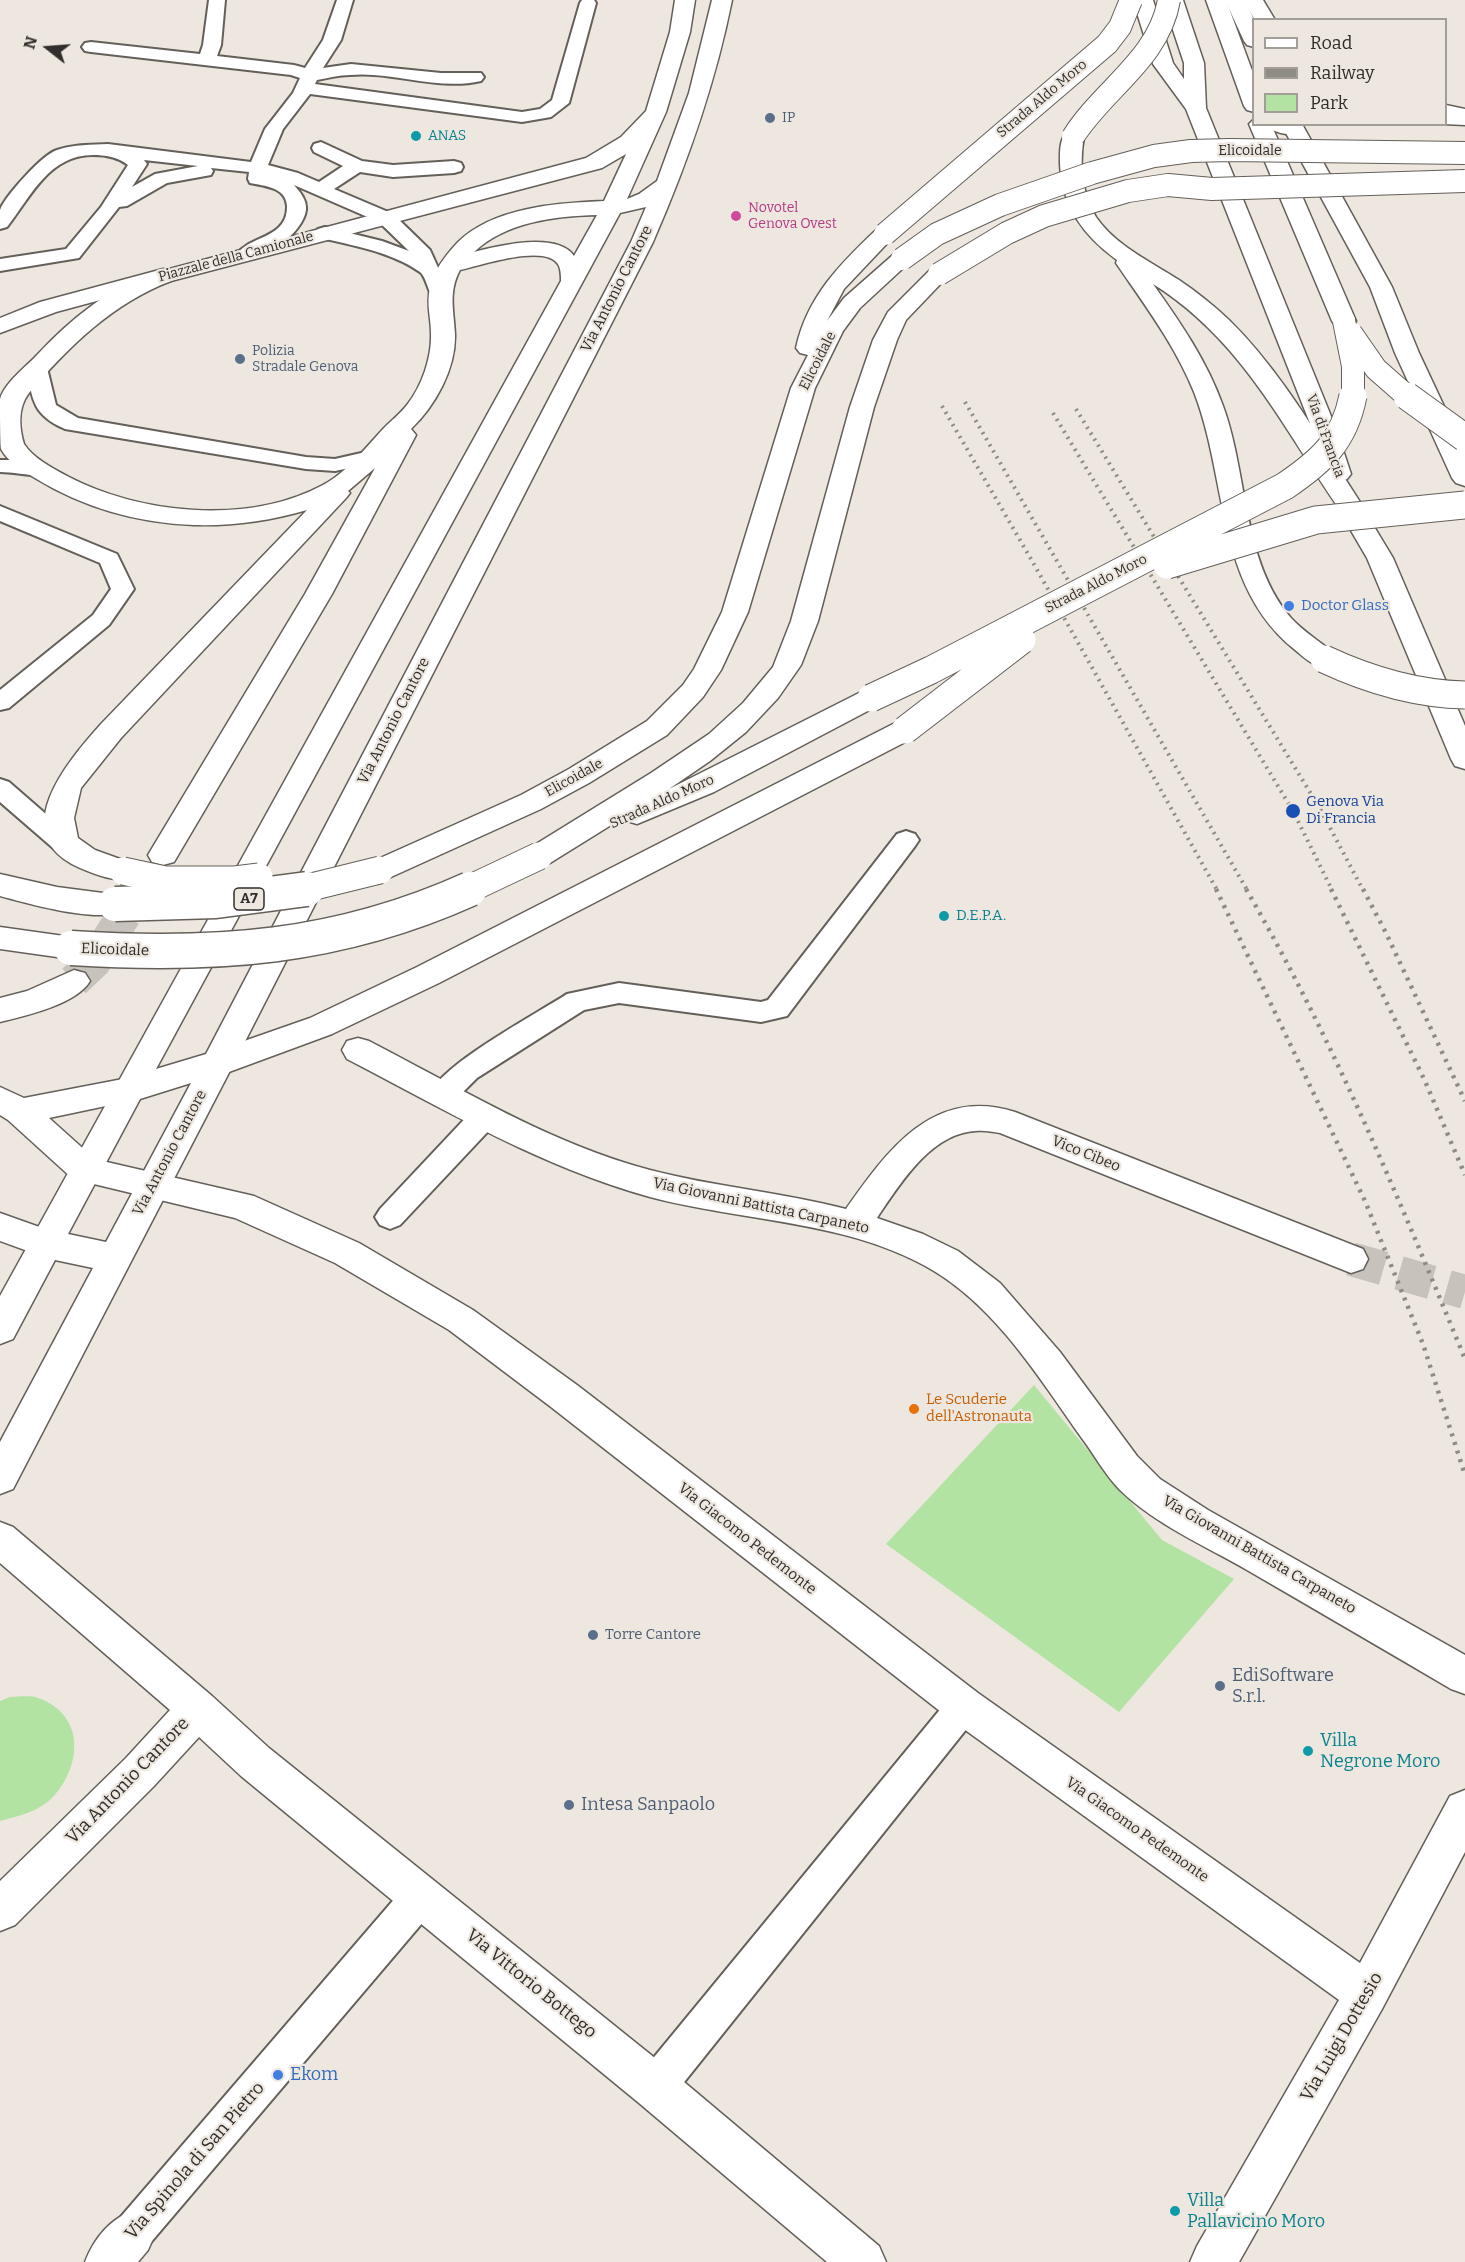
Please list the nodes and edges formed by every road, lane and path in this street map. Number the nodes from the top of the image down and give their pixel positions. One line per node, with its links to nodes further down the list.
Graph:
1 (217, 0): 15 (lane)
2 (345, 0): 18 (lane)
3 (685, 0): 22 (main road)
4 (722, 0): 34 (main road, Via Antonio Cantore)
5 (1131, 0): 50 (main road, Strada Aldo Moro, bridge)
6 (1143, 0): 20 (main road, Via di Francia)
7 (1171, 0): 20 (main road, Via di Francia); 41 (main road, bridge)
8 (1218, 0): 16 (main road); 19 (main road)
9 (1235, 0): 13 (main road)
10 (1253, 0): 12 (main road)
11 (588, 3): 18 (lane)
12 (1264, 18)
13 (1252, 37)
14 (91, 47): 15 (lane)
15 (206, 61): 18 (lane)
16 (1252, 71)
17 (475, 77): 18 (lane)
18 (306, 82): 32 (lane)
19 (1252, 100)
20 (1196, 108): 58 (main road, Via di Francia)
21 (1447, 111): 23 (main road)
22 (656, 112): 36 (main road); 38 (main road, Piazzale della Camionale)
23 (1465, 117): 24 (main road)
24 (1447, 119)
25 (1261, 126): 47 (main road, Strada Aldo Moro, bridge)
26 (1286, 126): 53 (main road)
27 (321, 148): 30 (lane)
28 (108, 150): 32 (lane); 37 (lane); 39 (lane)
29 (1465, 153): 50 (main road, Elicoidale, bridge)
30 (357, 166): 31 (lane); 35 (lane)
31 (454, 166)
32 (258, 173): 35 (lane, Piazzale della Camionale); 37 (lane); 42 (lane)
33 (1465, 181): 69 (main road, bridge)
34 (669, 182): 36 (main road, Via Antonio Cantore); 76 (main road, Via Antonio Cantore)
35 (319, 190): 38 (lane, Piazzale della Camionale)
36 (611, 208): 45 (main road); 46 (main road)
37 (108, 210): 43 (lane)
38 (386, 218): 40 (main road, Piazzale della Camionale); 45 (lane, Piazzale della Camionale)
39 (0, 223)
40 (325, 234): 42 (main road, Piazzale della Camionale); 45 (lane, Piazzale della Camionale)
41 (1118, 249): 58 (main road); 62 (main road, bridge)
42 (248, 253): 44 (main road, Piazzale della Camionale)
43 (2, 266)
44 (163, 276): 48 (main road); 49 (main road, Piazzale della Camionale)
45 (440, 278): 46 (main road); 52 (main road, Piazzale della Camionale)
46 (572, 281): 77 (main road)
47 (1344, 321): 53 (main road, bridge); 61 (main road, Strada Aldo Moro, bridge)
48 (0, 326)
49 (37, 368): 51 (main road, Piazzale della Camionale); 55 (lane)
50 (800, 396): 70 (main road, Elicoidale)
51 (6, 403): 56 (main road, Piazzale della Camionale)
52 (418, 407): 55 (main road, Piazzale della Camionale); 68 (main road)
53 (1461, 449): 57 (main road)
54 (0, 466): 56 (lane)
55 (361, 467): 56 (main road, Piazzale della Camionale); 67 (main road)
56 (38, 470)
57 (1465, 478)
58 (1348, 505): 64 (main road, Via di Francia)
59 (1465, 505): 61 (main road, bridge)
60 (0, 513): 63 (lane)
61 (1088, 589): 69 (main road, Strada Aldo Moro, bridge); 76 (main road, bridge)
62 (1465, 695)
63 (0, 702)
64 (1465, 759)
65 (0, 789): 67 (lane)
66 (906, 840): 78 (lane)
67 (69, 848): 70 (main road, bridge)
68 (163, 855)
69 (539, 856): 72 (main road, Elicoidale, bridge)
70 (380, 870): 71 (main road, A7, bridge)
71 (0, 885)
72 (0, 938)
73 (74, 981): 74 (main road)
74 (0, 1010)
75 (358, 1050): 78 (main road, Via Giovanni Battista Carpaneto)
76 (218, 1063): 77 (main road); 82 (main road, Via Antonio Cantore)
77 (128, 1090): 79 (main road); 81 (main road)
78 (442, 1094): 80 (main road, Via Giovanni Battista Carpaneto)
79 (10, 1105): 81 (main road)
80 (484, 1117): 83 (lane); 84 (main road, Via Giovanni Battista Carpaneto)
81 (85, 1170): 82 (main road, Via Giacomo Pedemonte); 86 (main road)
82 (154, 1185): 87 (main road, Via Antonio Cantore); 93 (main road, Via Giacomo Pedemonte)
83 (390, 1217)
84 (855, 1223): 88 (main road, Vico Cibeo); 92 (main road, Via Giovanni Battista Carpaneto)
85 (0, 1227): 86 (main road)
86 (47, 1244): 87 (main road); 89 (main road)
87 (114, 1258): 90 (main road, Via Antonio Cantore)
88 (1351, 1259)
89 (0, 1329)
90 (0, 1478)
91 (0, 1539): 94 (main road, Via Antonio Cantore)
92 (1465, 1676)
93 (964, 1706): 98 (main road, Via Giacomo Pedemonte); 99 (lane)
94 (198, 1708): 96 (main road, Via Vittorio Bottego); 97 (main road, Via Antonio Cantore)
95 (1465, 1810): 98 (main road, Via Luigi Dottesio)
96 (422, 1895): 99 (main road, Via Vittorio Bottego); 100 (lane, Via Spinola di San Pietro)
97 (0, 1910)
98 (1367, 1994): 102 (main road, Via Luigi Dottesio)
99 (655, 2087): 101 (main road, Via Vittorio Bottego)
100 (120, 2248)
101 (863, 2262)
102 (1213, 2262)

